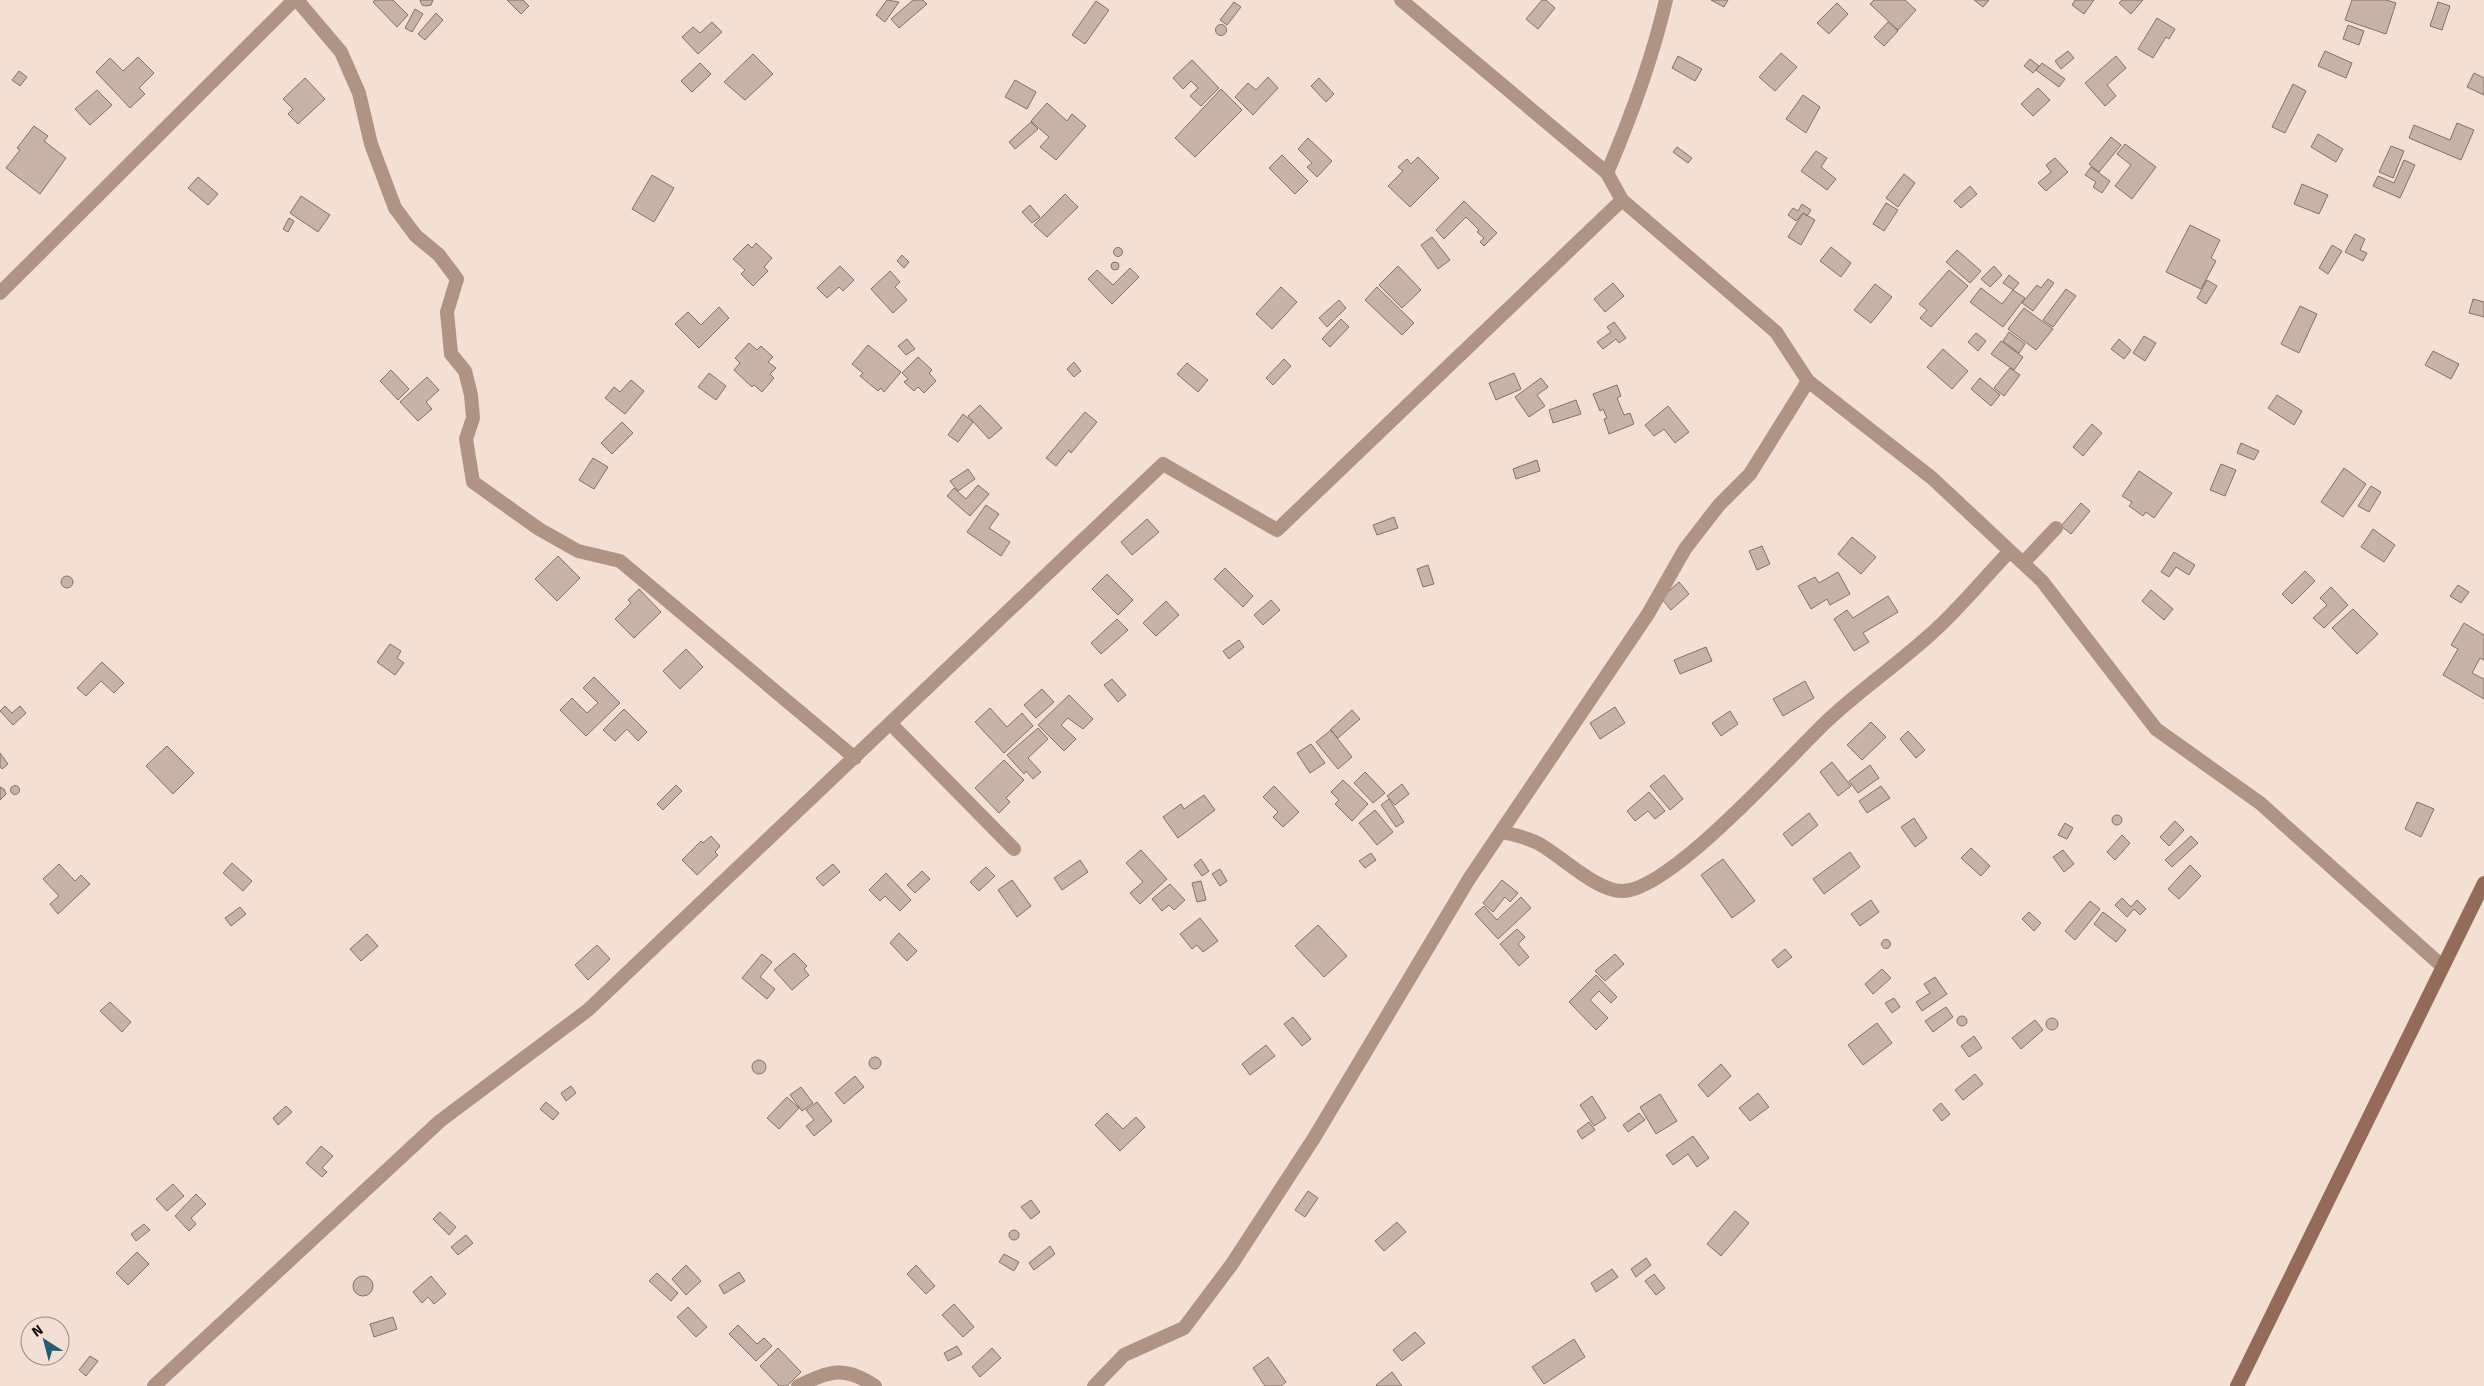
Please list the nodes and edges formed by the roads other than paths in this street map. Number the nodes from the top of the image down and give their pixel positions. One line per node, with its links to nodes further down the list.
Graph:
1 (296, 0): 6 (street); 12 (street)
2 (1402, 0): 4 (street)
3 (1666, 0): 4 (street)
4 (1606, 173): 5 (street)
5 (1622, 200): 7 (street); 11 (street)
6 (0, 293)
7 (1808, 381): 9 (street); 13 (street)
8 (2056, 528): 10 (street)
9 (2010, 551): 10 (street); 13 (street)
10 (2023, 563): 16 (street)
11 (891, 724): 12 (street); 14 (street)
12 (855, 758): 17 (street)
13 (1502, 832): 20 (street)
14 (1014, 849)
15 (2484, 883): 16 (main road)
16 (2442, 966): 21 (main road)
17 (154, 1386)
18 (798, 1386): 19 (street)
19 (875, 1386)
20 (1094, 1386)
21 (2237, 1386)

